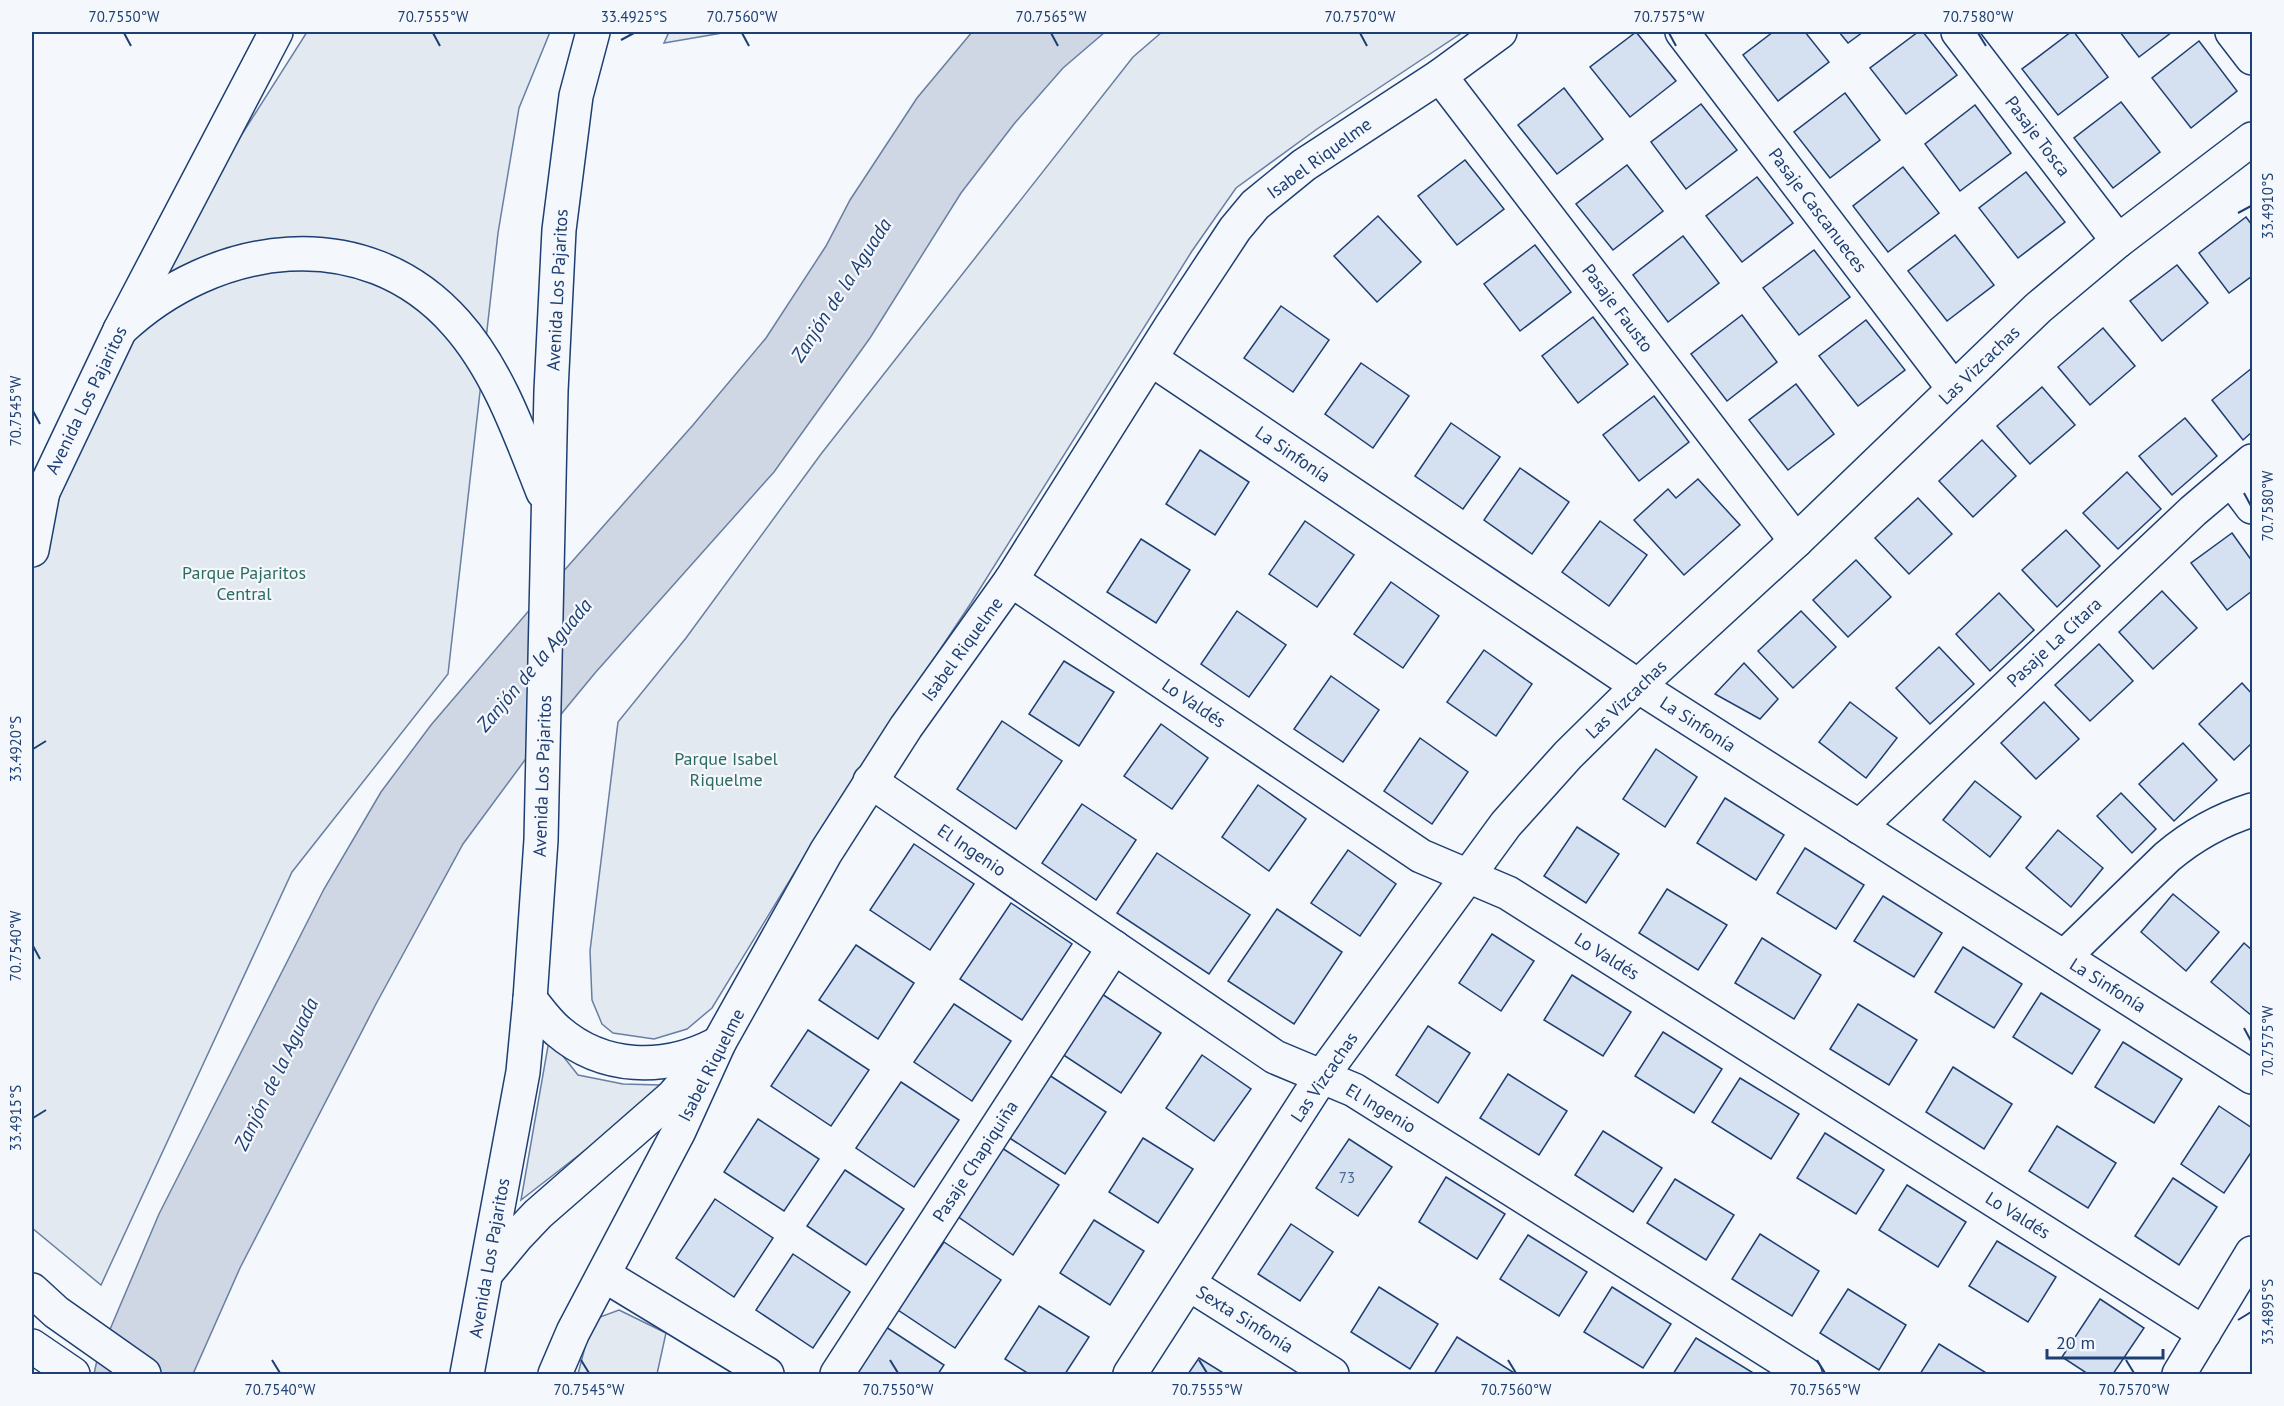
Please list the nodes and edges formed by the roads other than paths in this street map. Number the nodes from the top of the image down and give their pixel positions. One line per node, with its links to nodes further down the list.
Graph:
1 (276, 32): 11 (street, Avenida Los Pajaritos)
2 (593, 32): 17 (street, Avenida Los Pajaritos)
3 (1500, 32): 8 (street, Isabel Riquelme)
4 (1683, 32): 13 (street, Pasaje Cascanueces)
5 (1958, 32): 10 (street, Pasaje Tosca)
6 (2232, 32): 7 (street)
7 (2253, 58)
8 (1440, 76): 12 (street, Isabel Riquelme); 19 (street, Pasaje Fausto)
9 (2253, 139): 10 (street, Las Vizcachas)
10 (2118, 241): 13 (street, Las Vizcachas)
11 (120, 330): 15 (street, Avenida Los Pajaritos); 17 (street)
12 (1151, 359): 21 (street, Isabel Riquelme); 22 (street, La Sinfonía)
13 (1954, 389): 19 (street, Las Vizcachas)
14 (2242, 470): 16 (street); 25 (street, Pasaje La Cítara)
15 (45, 485): 18 (street, Avenida Los Pajaritos); 20 (street)
16 (2253, 507)
17 (548, 511): 29 (street, Avenida Los Pajaritos)
18 (32, 515)
19 (1796, 541): 22 (street, Las Vizcachas)
20 (32, 550)
21 (1011, 580): 23 (street, Isabel Riquelme); 26 (street, Lo Valdés)
22 (1638, 686): 25 (street, La Sinfonía); 26 (street, Las Vizcachas)
23 (870, 781): 27 (street, El Ingenio); 30 (street, Isabel Riquelme)
24 (2253, 810): 28 (street)
25 (1859, 827): 28 (street, La Sinfonía)
26 (1468, 876): 31 (street, Las Vizcachas); 38 (street, Lo Valdés)
27 (1114, 946): 31 (street, El Ingenio); 43 (street, Pasaje Chapiquiña)
28 (2064, 957): 32 (street, La Sinfonía)
29 (530, 999): 30 (street); 34 (street, Avenida Los Pajaritos)
30 (719, 1043): 34 (street); 35 (street, Isabel Riquelme)
31 (1323, 1076): 36 (street, Las Vizcachas); 46 (street, El Ingenio)
32 (2252, 1077)
33 (2253, 1253): 38 (street)
34 (487, 1273): 40 (street, Avenida Los Pajaritos)
35 (604, 1275): 41 (street, Isabel Riquelme); 42 (street)
36 (1189, 1284): 44 (street, Las Vizcachas); 45 (street, Sexta Sinfonía)
37 (32, 1290): 39 (street)
38 (2204, 1333): 47 (street)
39 (144, 1374)
40 (467, 1374)
41 (555, 1374)
42 (767, 1374)
43 (837, 1374)
44 (1130, 1374)
45 (1332, 1374)
46 (1805, 1374)
47 (2179, 1374)

